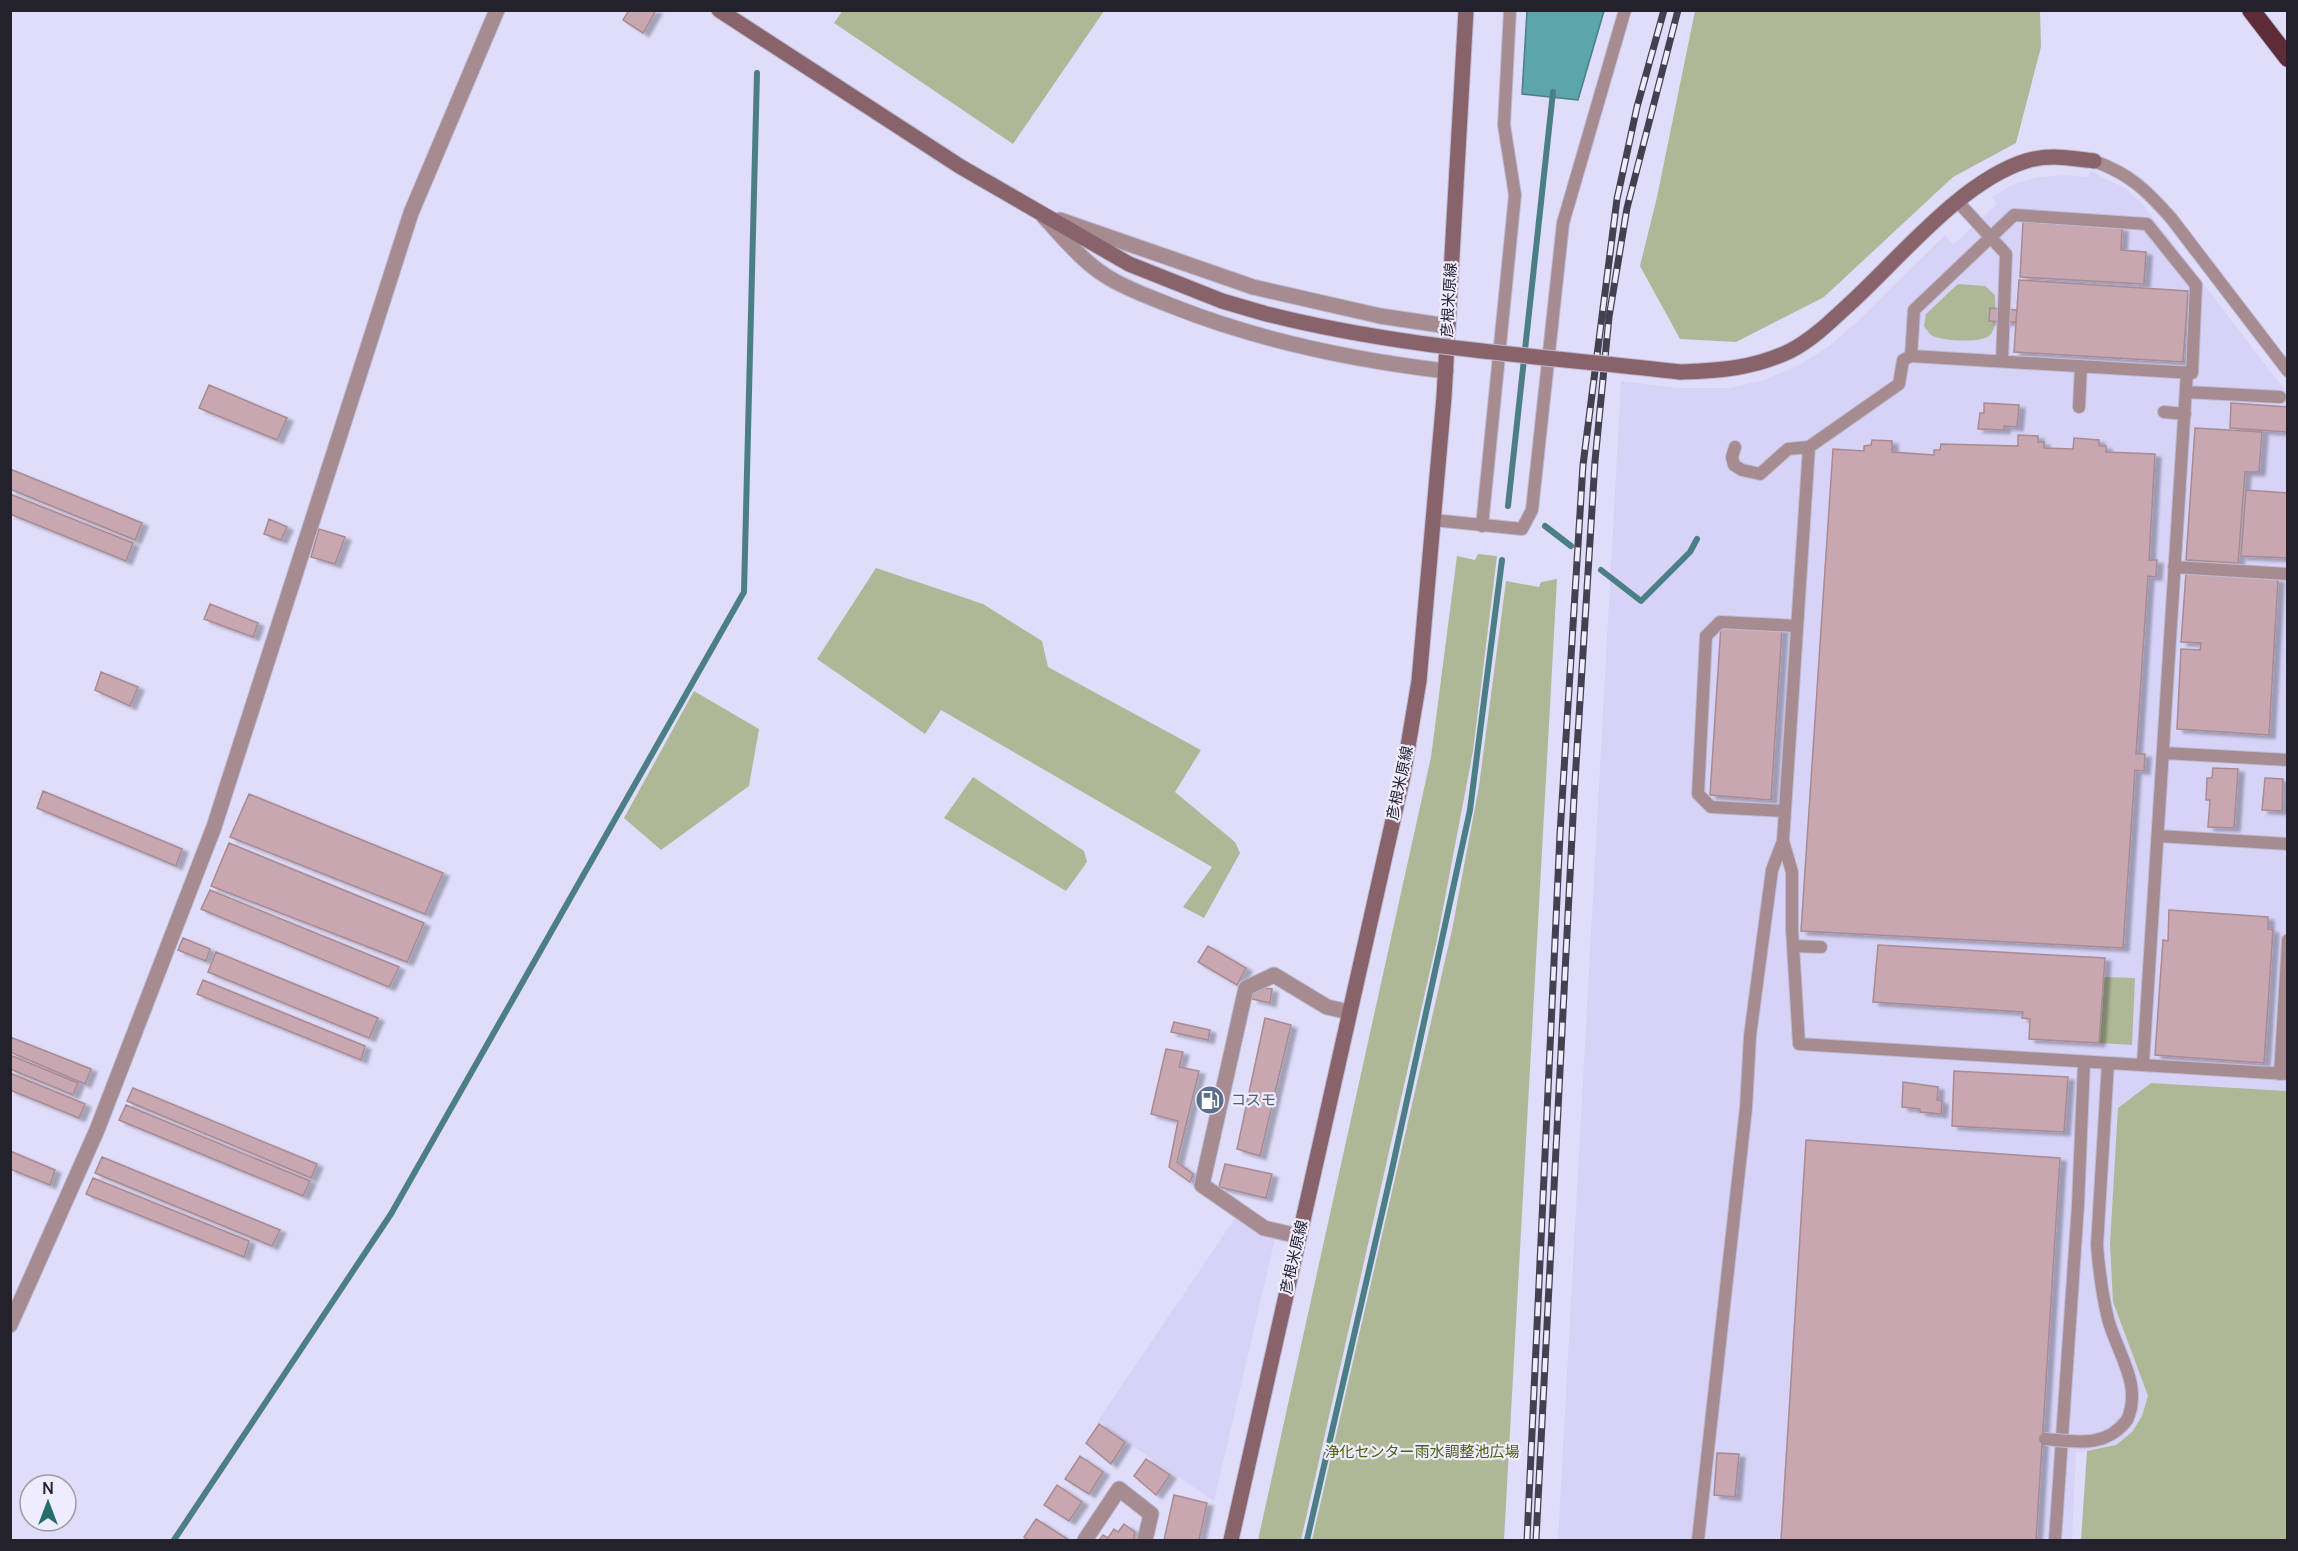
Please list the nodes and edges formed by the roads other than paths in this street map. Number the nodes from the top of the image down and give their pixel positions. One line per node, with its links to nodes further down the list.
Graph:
1 (497, 10): 46 (street)
2 (719, 10): 10 (main road)
3 (1466, 10): 12 (main road, 彦根米原線)
4 (1510, 10): 27 (lane)
5 (1625, 10): 27 (lane)
6 (2251, 10): 7 (highway)
7 (2288, 58)
8 (2094, 161): 9 (main road); 17 (lane)
9 (1958, 202): 10 (main road, bridge); 11 (lane)
10 (1040, 214): 12 (street); 16 (street)
11 (1991, 237): 13 (lane); 14 (lane); 18 (lane)
12 (1447, 326): 16 (main road, 彦根米原線)
13 (1911, 356): 14 (lane); 25 (lane)
14 (2002, 361): 15 (lane)
15 (2081, 366): 18 (lane); 21 (lane)
16 (1446, 371): 26 (main road, 彦根米原線)
17 (2288, 371)
18 (2187, 372): 19 (lane)
19 (2186, 392): 20 (lane); 23 (lane)
20 (2280, 397)
21 (2079, 407)
22 (2164, 412): 23 (lane)
23 (2185, 414): 28 (lane)
24 (1735, 447): 25 (lane)
25 (1809, 447): 30 (lane)
26 (1433, 520): 27 (lane); 40 (main road, 彦根米原線)
27 (1482, 526)
28 (2175, 567): 29 (lane); 31 (lane)
29 (2288, 574)
30 (1797, 626): 33 (lane); 33 (lane)
31 (2164, 753): 32 (lane); 34 (lane)
32 (2288, 760)
33 (1785, 811): 35 (lane)
34 (2159, 836): 36 (lane); 43 (lane)
35 (1783, 840): 38 (lane); 51 (lane)
36 (2288, 844)
37 (2288, 940): 44 (lane)
38 (1794, 946): 39 (lane); 41 (lane)
39 (1821, 947)
40 (1349, 1012): 45 (main road, 彦根米原線); 45 (street)
41 (2084, 1062): 42 (lane); 52 (lane)
42 (2108, 1063): 43 (lane); 47 (lane, bridge)
43 (2143, 1064): 44 (lane)
44 (2284, 1074)
45 (1298, 1236): 50 (main road, 彦根米原線)
46 (10, 1325)
47 (2045, 1439)
48 (1085, 1540): 49 (street)
49 (1145, 1540)
50 (1231, 1540)
51 (1698, 1540)
52 (2055, 1540)

